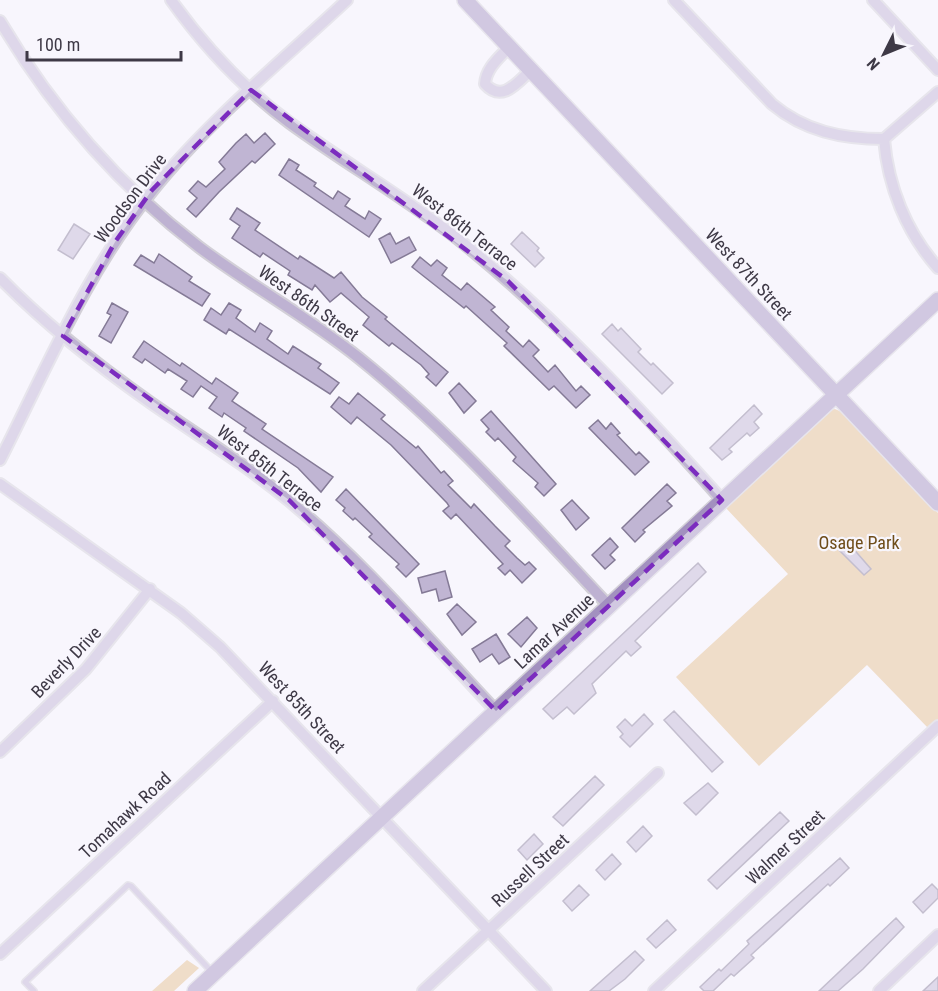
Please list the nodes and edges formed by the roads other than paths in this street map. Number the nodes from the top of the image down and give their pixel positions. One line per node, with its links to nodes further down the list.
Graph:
1 (171, 0): 10 (street, West 86th Terrace)
2 (347, 0): 10 (street, Woodson Drive)
3 (465, 0): 7 (street, West 87th Street)
4 (674, 0): 12 (street)
5 (873, 0): 9 (street)
6 (0, 21): 13 (street, West 86th Street)
7 (509, 47): 8 (street, West 87th Street); 8 (street)
8 (531, 70): 18 (street, West 87th Street)
9 (938, 70)
10 (251, 90): 13 (street, Woodson Drive); 21 (street, West 86th Terrace)
11 (938, 92): 12 (street)
12 (884, 139): 14 (street)
13 (144, 201): 17 (street, Woodson Drive); 24 (street, West 86th Street)
14 (938, 268)
15 (0, 278): 17 (street, West 85th Terrace)
16 (938, 300): 18 (street, Lamar Avenue)
17 (63, 336): 19 (street, Woodson Drive); 26 (street, West 85th Terrace)
18 (836, 395): 21 (street, Lamar Avenue); 22 (street, West 87th Street)
19 (0, 460)
20 (0, 484): 23 (street, West 85th Street)
21 (722, 500): 24 (street, Lamar Avenue)
22 (938, 504)
23 (150, 590): 25 (street, West 85th Street); 28 (street, Beverly Drive)
24 (609, 606): 26 (street, Lamar Avenue)
25 (273, 701): 30 (street, West 85th Street); 33 (street, Tomahawk Road)
26 (496, 711): 30 (street, Lamar Avenue)
27 (938, 726): 39 (street, Walmer Street)
28 (0, 752)
29 (658, 772): 31 (street, Russell Street)
30 (382, 817): 31 (street, West 85th Street); 34 (street, Lamar Avenue)
31 (489, 931): 37 (street, Russell Street); 38 (street, West 85th Street)
32 (938, 935): 40 (street)
33 (0, 954)
34 (214, 974): 35 (lane); 36 (street, Lamar Avenue)
35 (34, 991)
36 (195, 991)
37 (423, 991)
38 (546, 991)
39 (654, 991)
40 (879, 991)

